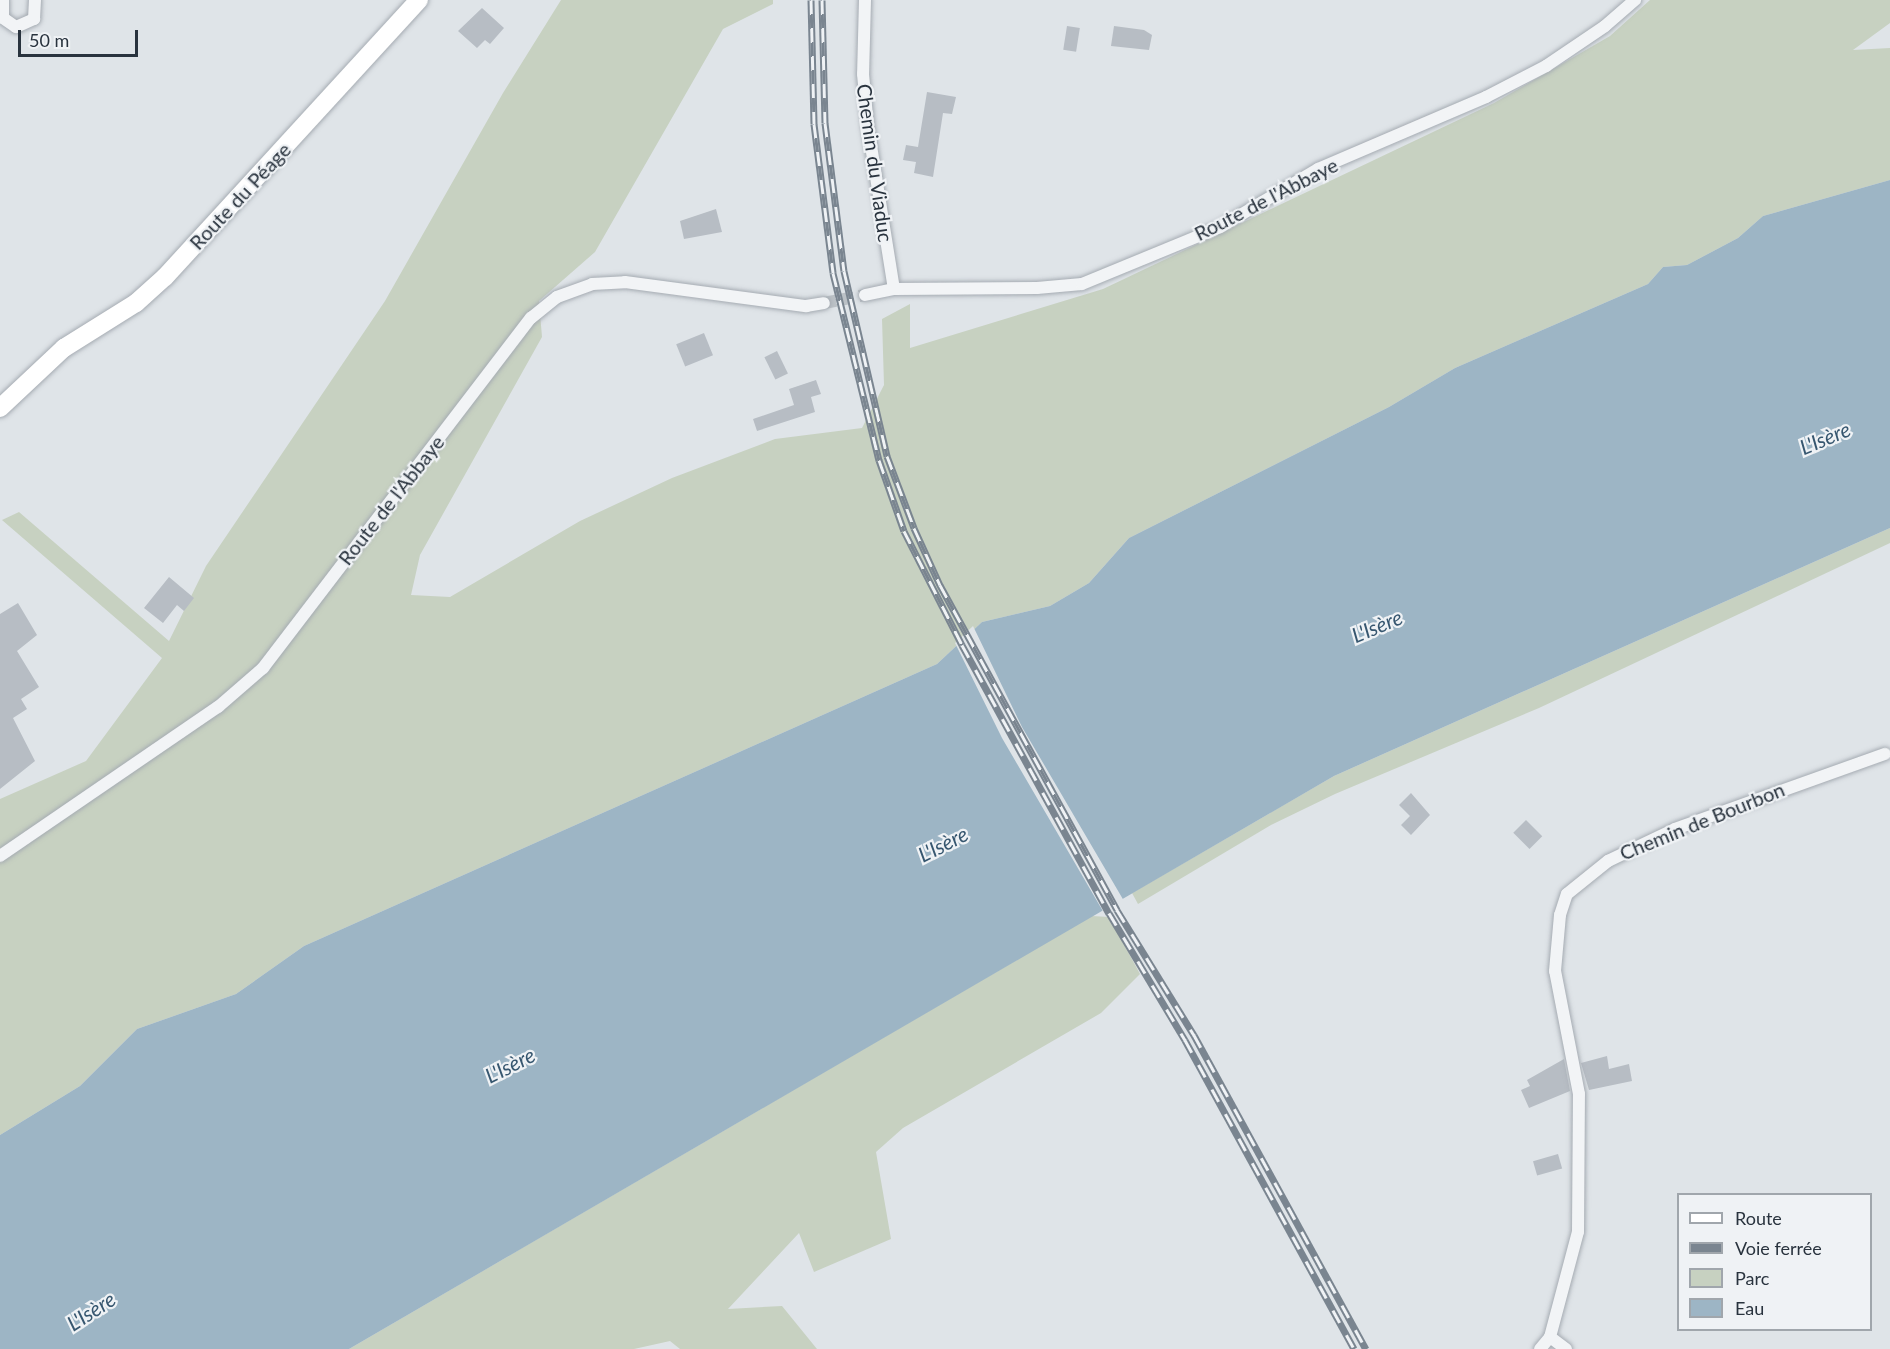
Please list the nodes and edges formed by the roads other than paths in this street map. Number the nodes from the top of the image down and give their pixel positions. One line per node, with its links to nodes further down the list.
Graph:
1 (3, 0): 2 (street)
2 (35, 0)
3 (418, 0): 9 (street, Route du Péage)
4 (865, 0): 6 (street, Chemin du Viaduc)
5 (1635, 0): 6 (street, Route de l'Abbaye)
6 (894, 289): 7 (street, Route de l'Abbaye)
7 (865, 295)
8 (824, 303): 13 (street, Route de l'Abbaye)
9 (40, 368): 10 (street, Route du Péage); 11 (street, Route du Péage)
10 (0, 392)
11 (0, 408)
12 (1885, 754): 14 (street, Chemin de Bourbon)
13 (0, 856)
14 (1550, 1337): 15 (street); 16 (street)
15 (1540, 1349)
16 (1566, 1349)

